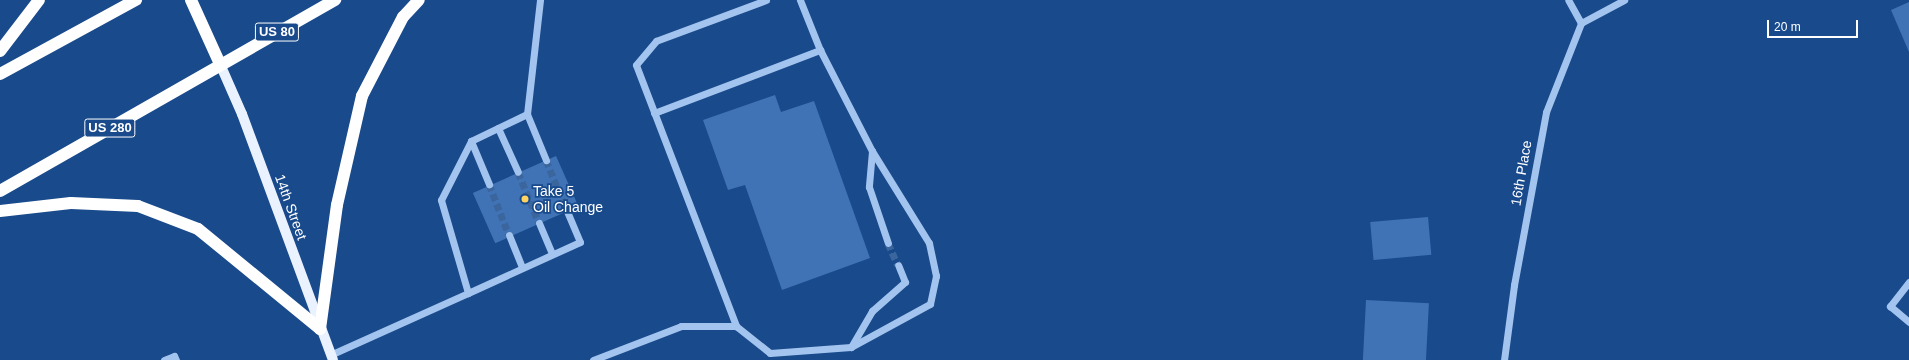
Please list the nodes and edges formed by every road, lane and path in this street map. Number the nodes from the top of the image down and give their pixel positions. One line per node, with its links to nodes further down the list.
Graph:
1 (39, 0): 13 (highway)
2 (136, 0): 15 (highway)
3 (191, 0): 14 (highway)
4 (335, 0): 14 (highway, US 80)
5 (419, 0): 37 (highway)
6 (540, 0): 17 (street)
7 (766, 0): 16 (street)
8 (800, 0): 12 (street)
9 (1568, 0): 11 (street)
10 (1624, 0): 11 (street)
11 (1581, 23): 43 (street, 16th Place)
12 (820, 50): 16 (street); 20 (street)
13 (0, 52)
14 (220, 64): 24 (highway, US 280); 37 (main road, 14th Street)
15 (0, 74)
16 (654, 113): 36 (street)
17 (527, 114): 18 (street); 21 (street)
18 (498, 128): 19 (street); 22 (street)
19 (471, 141): 23 (street); 34 (street)
20 (872, 151): 29 (street); 38 (street)
21 (546, 160)
22 (518, 172)
23 (489, 184)
24 (0, 191)
25 (567, 211): 30 (street)
26 (0, 212): 37 (highway)
27 (539, 223): 30 (street)
28 (509, 235): 32 (street)
29 (888, 243)
30 (552, 253): 32 (street)
31 (898, 265): 38 (street)
32 (522, 267): 34 (street)
33 (1909, 282): 35 (street)
34 (468, 293): 39 (street)
35 (1909, 322)
36 (736, 326): 38 (street); 42 (street)
37 (320, 329): 39 (main road, 14th Street)
38 (851, 348)
39 (331, 357)
40 (164, 360): 41 (street)
41 (176, 360)
42 (593, 360)
43 (1504, 360)

